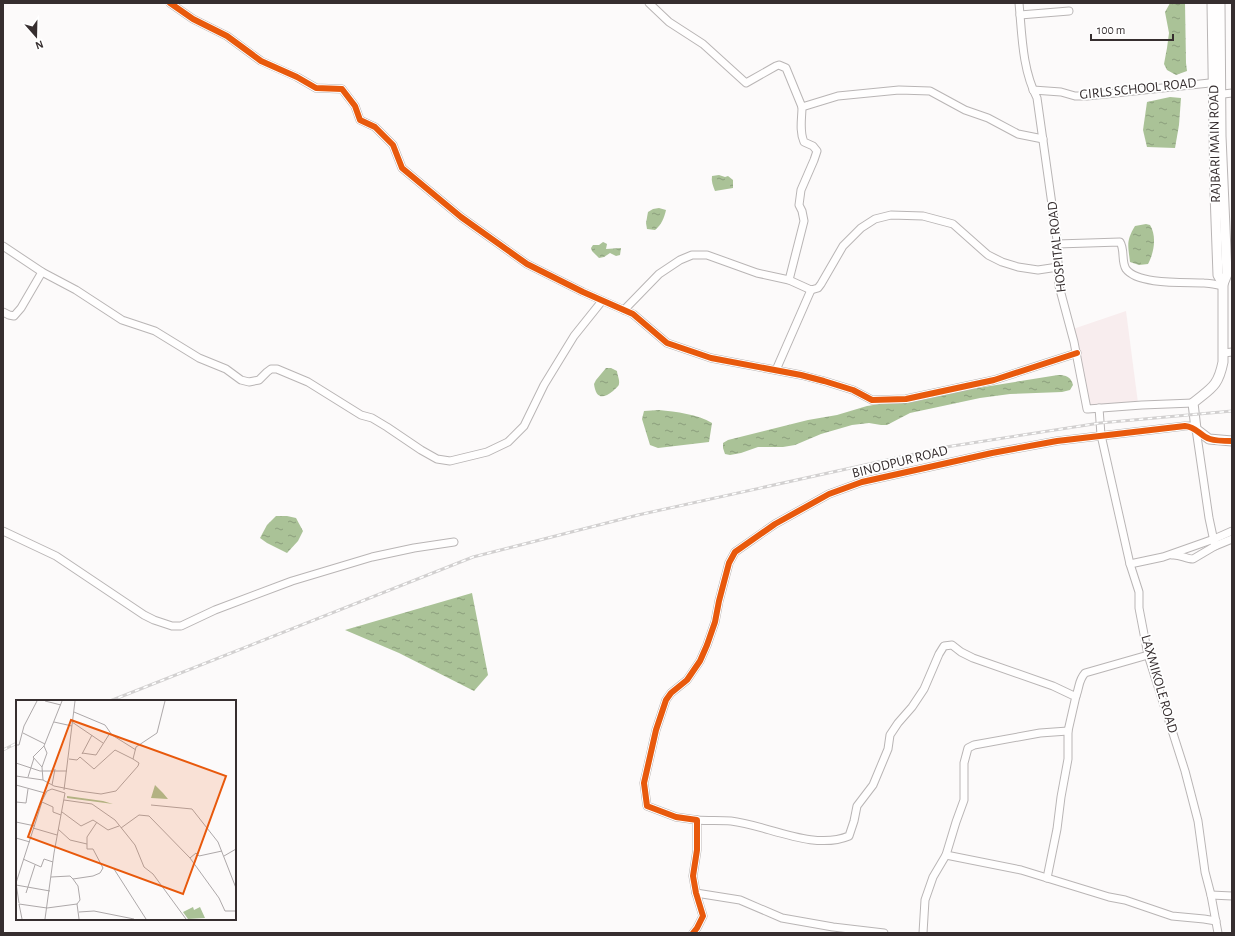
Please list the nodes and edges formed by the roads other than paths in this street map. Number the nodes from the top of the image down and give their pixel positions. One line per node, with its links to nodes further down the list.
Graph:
1 (170, 3): 21 (street)
2 (649, 3): 12 (street)
3 (1019, 3): 7 (street, HOSPITAL ROAD)
4 (1212, 3): 8 (street, RAJBARI MAIN ROAD)
5 (1220, 3): 8 (street, RAJBARI MAIN ROAD)
6 (1069, 11): 7 (street)
7 (1020, 15): 9 (street, HOSPITAL ROAD)
8 (1217, 82): 9 (street, GIRLS SCHOOL ROAD); 11 (street, RAJBARI MAIN ROAD)
9 (1033, 90): 13 (street, HOSPITAL ROAD)
10 (1232, 93): 11 (street)
11 (1217, 95): 19 (street, RAJBARI MAIN ROAD)
12 (802, 107): 13 (street); 18 (street)
13 (1043, 139): 14 (street, HOSPITAL ROAD)
14 (1057, 244): 16 (street, HOSPITAL ROAD); 19 (street)
15 (3, 246): 17 (street)
16 (1058, 267): 20 (street); 25 (street, HOSPITAL ROAD)
17 (42, 272): 21 (street); 23 (street)
18 (789, 280): 20 (street); 22 (street)
19 (1223, 285): 24 (street, RAJBARI MAIN ROAD)
20 (811, 290): 26 (street)
21 (602, 301): 22 (street)
22 (624, 310): 26 (street)
23 (3, 312)
24 (1228, 352): 27 (street, RAJBARI MAIN ROAD)
25 (1077, 353): 26 (street); 28 (street, HOSPITAL ROAD)
26 (776, 370)
27 (1193, 403): 28 (street, HOSPITAL ROAD); 29 (street)
28 (1099, 408): 30 (street, LAXMIKOLE ROAD)
29 (1196, 429): 30 (street); 31 (street); 36 (street)
30 (1101, 435): 38 (street, LAXMIKOLE ROAD); 42 (street, BINODPUR ROAD)
31 (1232, 441)
32 (3, 531): 35 (street)
33 (1232, 531): 36 (street)
34 (1232, 539): 36 (street)
35 (454, 542)
36 (1214, 542): 37 (street); 37 (street)
37 (1163, 556): 38 (street)
38 (1130, 564): 39 (street, LAXMIKOLE ROAD)
39 (1148, 655): 40 (street); 46 (street, LAXMIKOLE ROAD)
40 (1076, 696): 41 (street); 42 (street)
41 (1068, 731): 43 (street); 44 (street)
42 (697, 820): 45 (street)
43 (946, 855): 44 (street); 51 (street)
44 (1047, 878): 48 (street)
45 (696, 893): 49 (street); 50 (street)
46 (1211, 896): 47 (street); 48 (street, LAXMIKOLE ROAD)
47 (1232, 896)
48 (1216, 921): 52 (street, LAXMIKOLE ROAD)
49 (693, 933)
50 (884, 933)
51 (923, 933)
52 (1218, 933)

